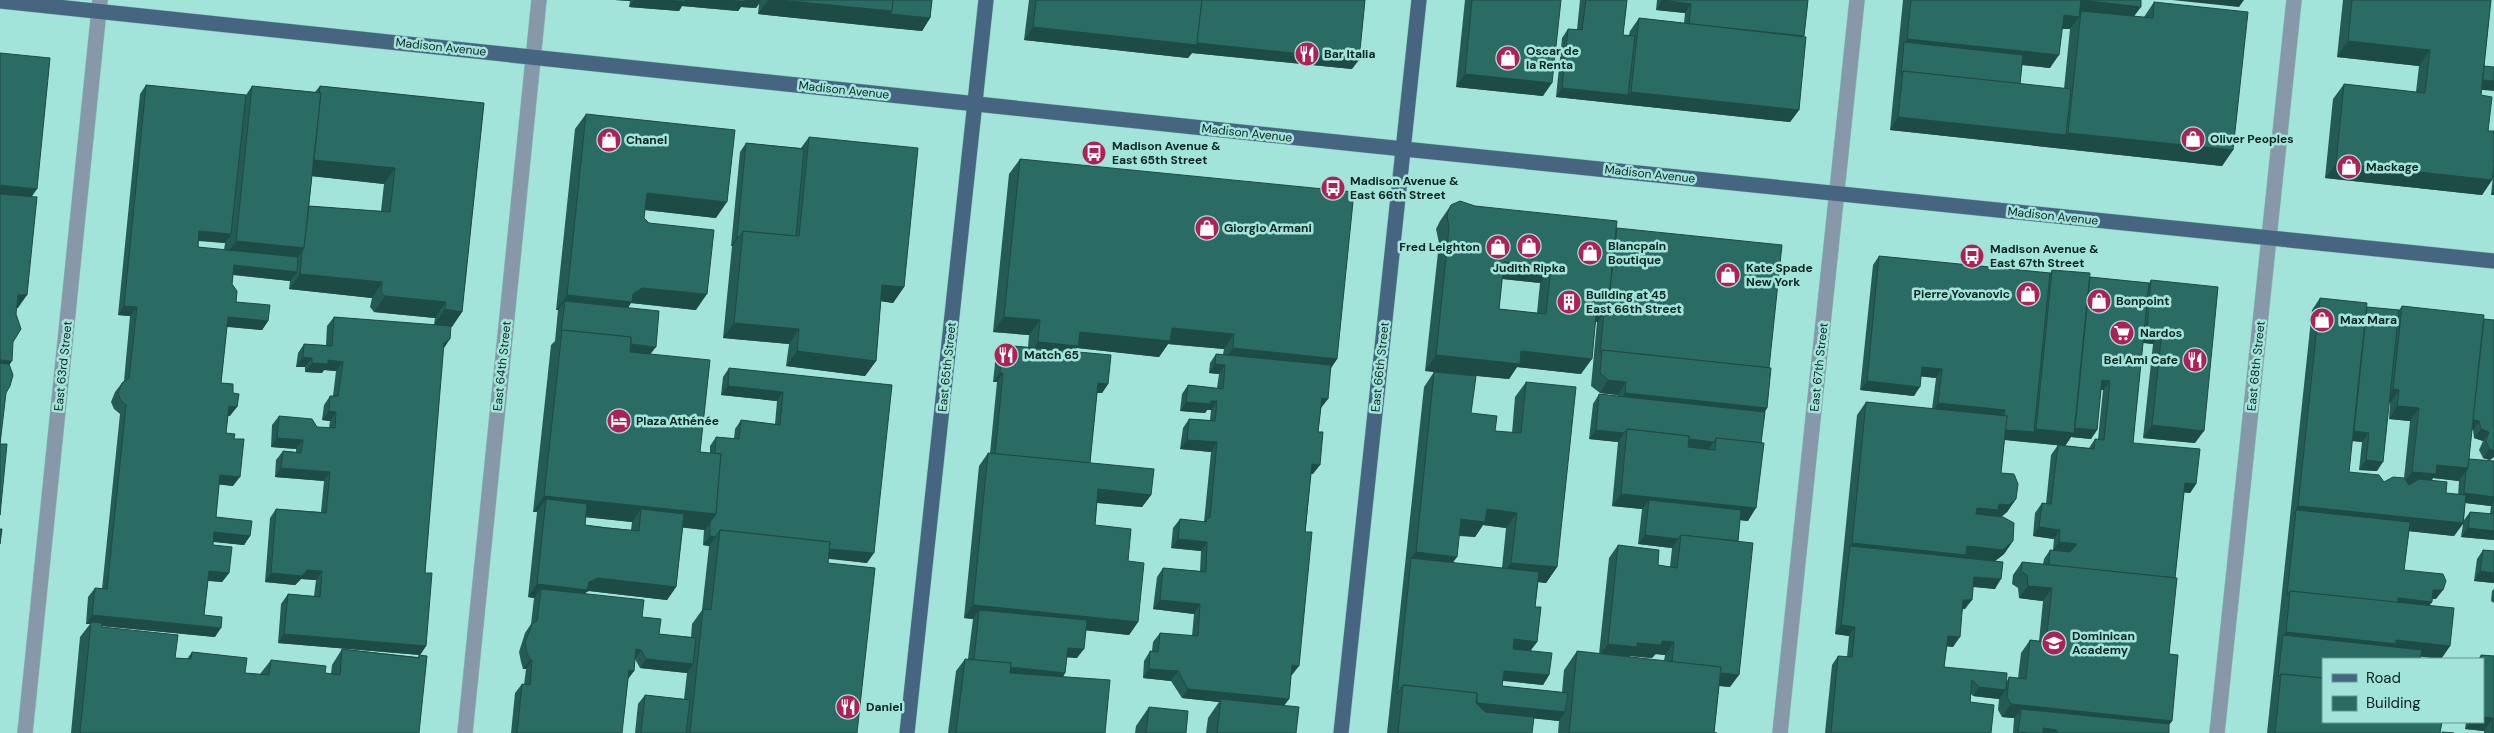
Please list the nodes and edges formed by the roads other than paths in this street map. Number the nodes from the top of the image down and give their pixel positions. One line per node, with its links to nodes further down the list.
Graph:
1 (539, 0): 8 (street, East 64th Street)
2 (986, 0): 9 (main road, East 65th Street)
3 (1419, 0): 10 (main road, East 66th Street)
4 (1857, 0): 11 (street, East 67th Street)
5 (2294, 0): 12 (street, East 68th Street)
6 (0, 1): 7 (main road, Madison Avenue)
7 (99, 6): 8 (main road, Madison Avenue); 14 (street, East 63rd Street)
8 (534, 57): 9 (main road, Madison Avenue); 15 (street, East 64th Street)
9 (976, 104): 10 (main road, Madison Avenue); 16 (main road, East 65th Street)
10 (1403, 149): 11 (main road, Madison Avenue); 17 (main road, East 66th Street)
11 (1837, 194): 12 (main road, Madison Avenue); 18 (street, East 67th Street)
12 (2270, 238): 13 (main road, Madison Avenue); 19 (street, East 68th Street)
13 (2494, 261)
14 (26, 733)
15 (465, 733)
16 (907, 733)
17 (1341, 733)
18 (1780, 733)
19 (2217, 733)

